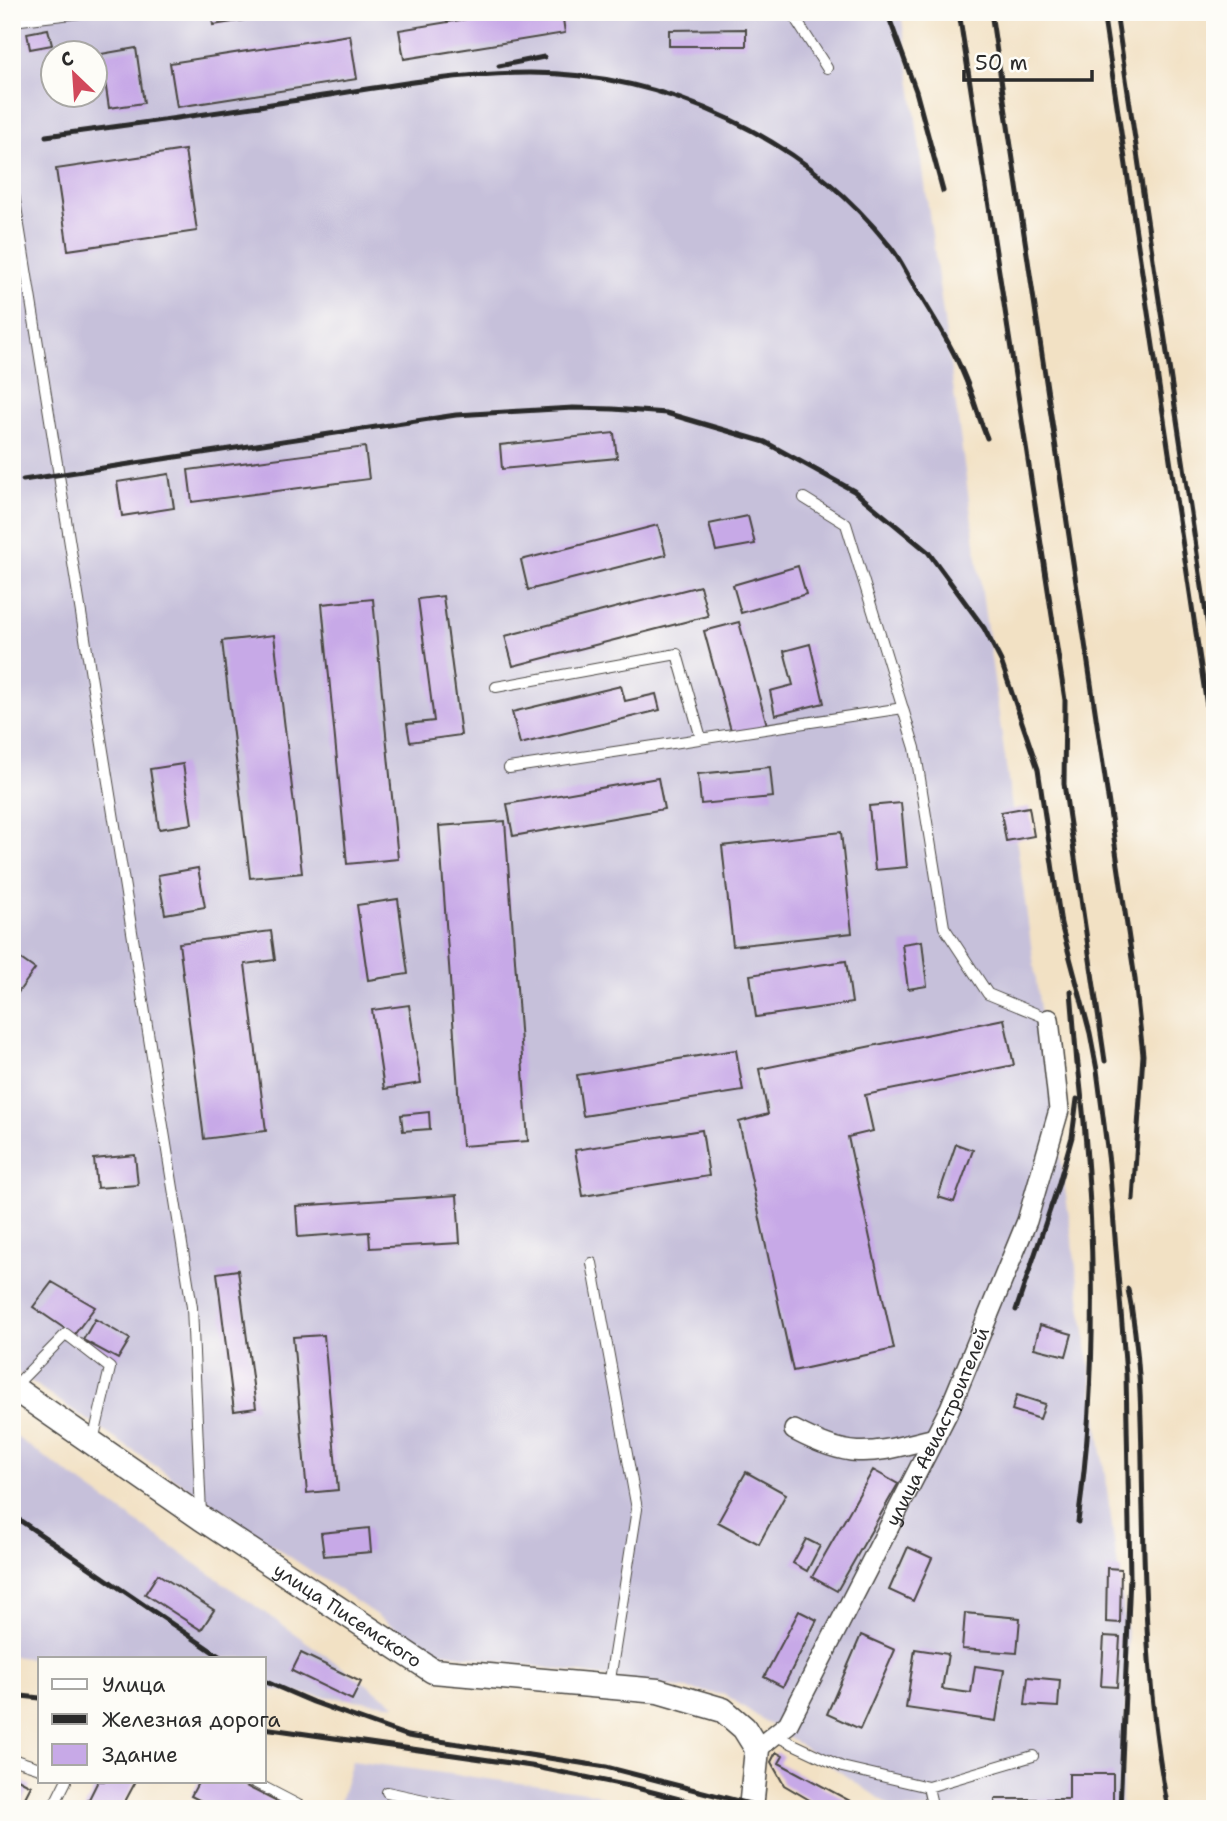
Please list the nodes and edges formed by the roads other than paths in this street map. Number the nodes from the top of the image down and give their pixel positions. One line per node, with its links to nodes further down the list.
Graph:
1 (89, 12): 3 (lane)
2 (791, 12): 4 (lane)
3 (12, 21)
4 (827, 68)
5 (12, 182): 17 (lane)
6 (804, 498): 8 (lane)
7 (496, 687): 9 (lane)
8 (903, 708): 9 (lane); 11 (lane)
9 (701, 738): 10 (lane)
10 (509, 768)
11 (1049, 1019): 15 (street, улица Авиастроителей)
12 (592, 1263): 18 (lane)
13 (13, 1387): 16 (street, улица Писемского); 16 (lane)
14 (794, 1430): 15 (street)
15 (935, 1438): 19 (street, улица Авиастроителей)
16 (92, 1443): 17 (street, улица Писемского)
17 (201, 1518): 18 (street, улица Писемского)
18 (609, 1687): 19 (street, улица Писемского)
19 (765, 1742): 25 (lane); 30 (street)
20 (1033, 1756): 25 (lane)
21 (12, 1759): 22 (lane)
22 (38, 1767)
23 (65, 1783): 27 (lane)
24 (256, 1783): 28 (lane)
25 (928, 1787): 31 (lane)
26 (387, 1792): 29 (lane)
27 (51, 1809)
28 (306, 1809)
29 (466, 1809)
30 (751, 1809)
31 (933, 1809)

